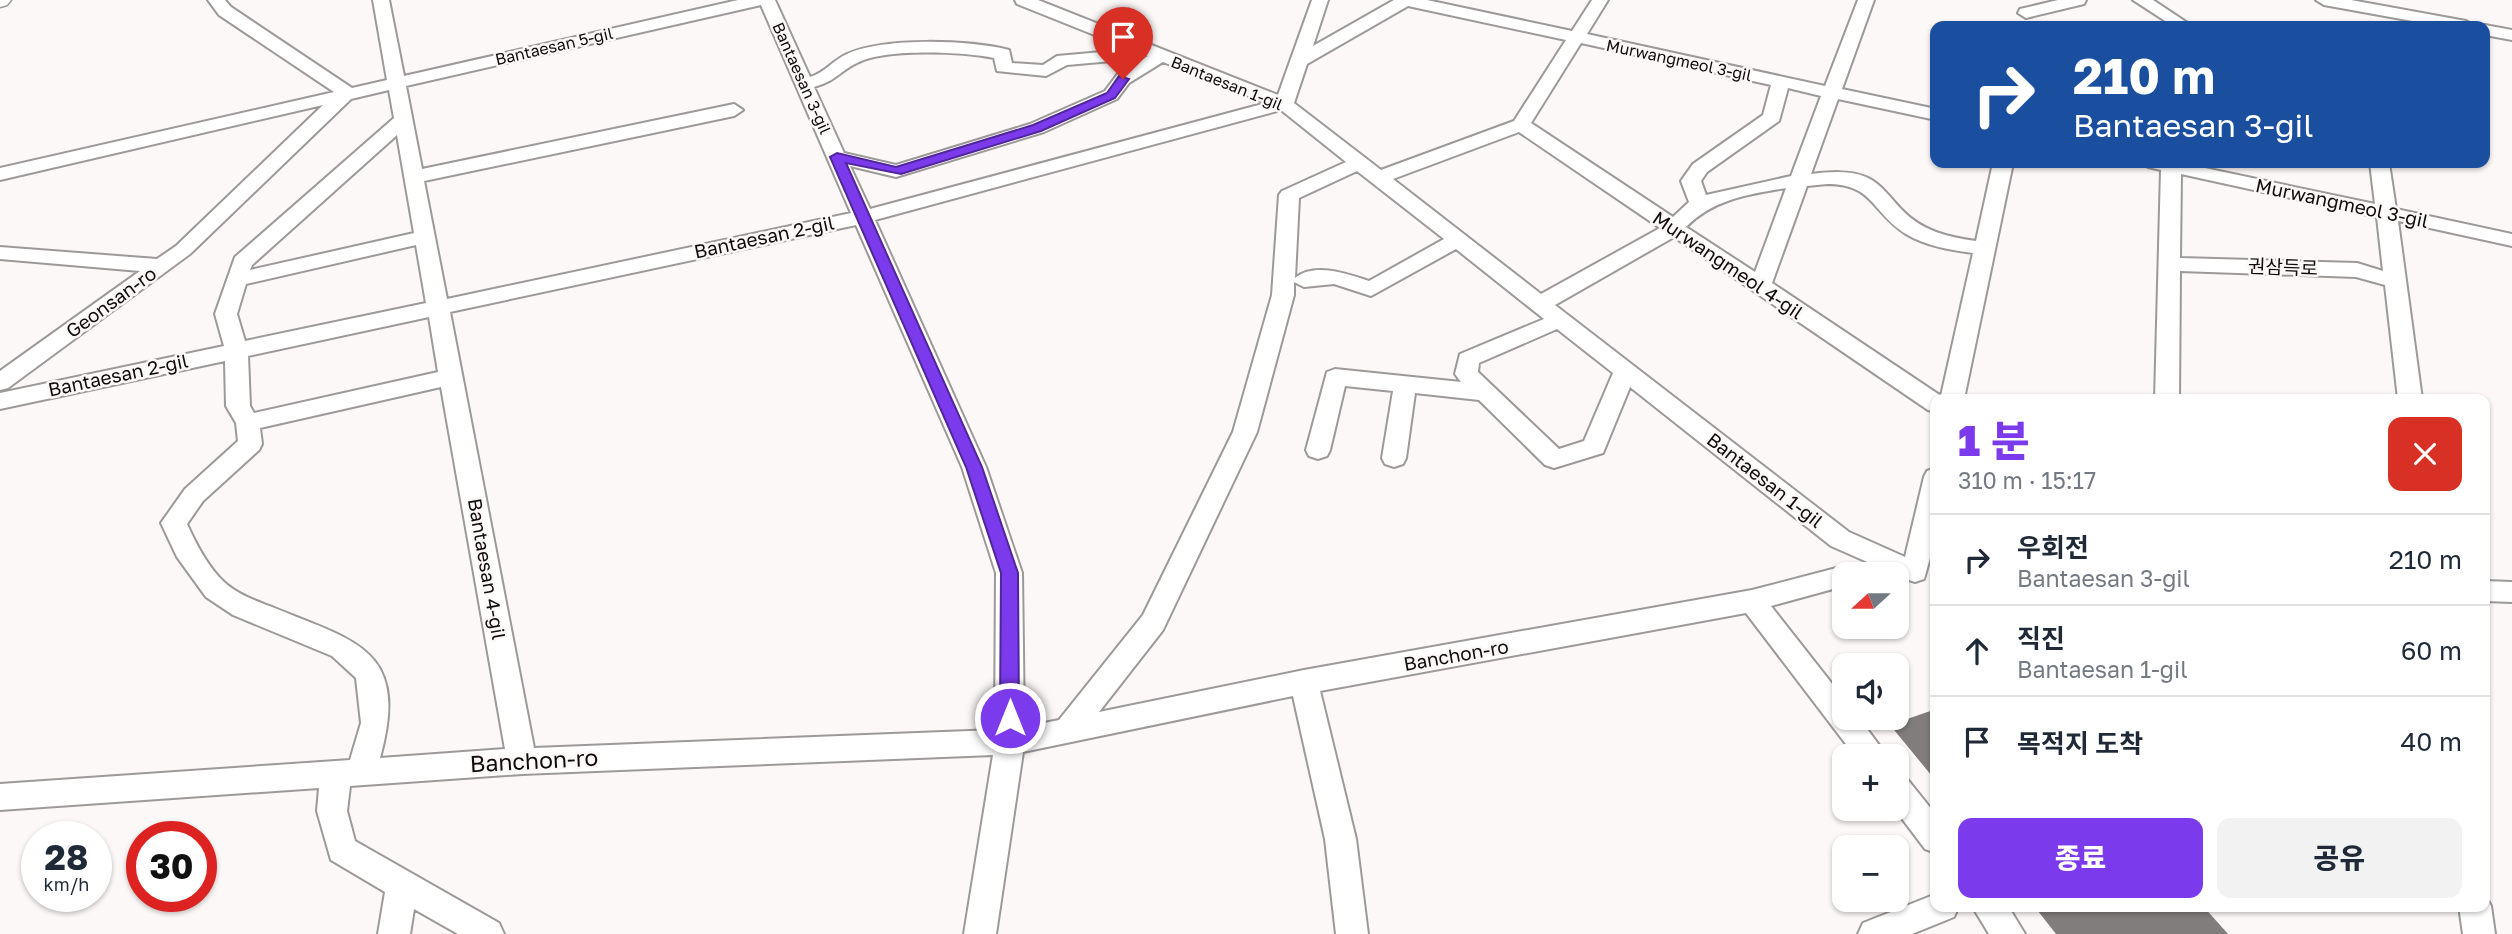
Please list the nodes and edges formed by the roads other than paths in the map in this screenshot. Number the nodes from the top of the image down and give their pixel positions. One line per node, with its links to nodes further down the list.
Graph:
1 (381, 0): 26 (street, Bantaesan 4-gil)
2 (760, 0): 26 (street, Bantaesan 5-gil)
3 (767, 0): 28 (street, Bantaesan 3-gil)
4 (1023, 0): 23 (street, Bantaesan 1-gil)
5 (1320, 0): 25 (street)
6 (1406, 0): 22 (street, Murwangmeol 3-gil); 25 (street, Murwangmeol 3-gil)
7 (1866, 0): 30 (street)
8 (2078, 0): 15 (street)
9 (2141, 0): 16 (street)
10 (2176, 0): 17 (street)
11 (2324, 0): 13 (street)
12 (1599, 2): 22 (street, Murwangmeol 3-gil)
13 (2359, 3): 18 (street); 19 (street)
14 (221, 5): 29 (street)
15 (2026, 16)
16 (2173, 21)
17 (2178, 21)
18 (2361, 21)
19 (2443, 21)
20 (2490, 31): 21 (street)
21 (2512, 35)
22 (1577, 37): 27 (street, Murwangmeol 3-gil); 35 (street, Murwangmeol 3-gil)
23 (1130, 43): 24 (street, Bantaesan 1-gil); 28 (street)
24 (1161, 56): 31 (street, Bantaesan 1-gil); 36 (street, Bantaesan 1-gil)
25 (1298, 62): 31 (street)
26 (395, 82): 29 (street, Bantaesan 5-gil); 34 (street, Bantaesan 4-gil)
27 (1781, 82): 30 (street, Murwangmeol 3-gil); 47 (street)
28 (804, 84): 37 (street, Bantaesan 3-gil)
29 (347, 93): 43 (street, Bantaesan 5-gil); 57 (street)
30 (1831, 93): 33 (street, Murwangmeol 3-gil); 46 (street)
31 (1284, 104): 38 (street, Bantaesan 1-gil); 49 (street, Bantaesan 2-gil)
32 (734, 110): 44 (street)
33 (1930, 114)
34 (403, 120): 44 (street, Bantaesan 4-gil); 58 (street)
35 (1521, 125): 45 (street); 50 (street, Murwangmeol 4-gil)
36 (1037, 128): 37 (street, Bantaesan 3-gil)
37 (837, 157): 49 (street, Bantaesan 3-gil)
38 (1359, 163): 45 (street, Bantaesan 1-gil); 86 (street)
39 (2002, 168): 54 (street)
40 (2166, 168): 56 (street, Murwangmeol 3-gil)
41 (2184, 168): 48 (street, Murwangmeol 3-gil)
42 (2381, 168): 48 (street)
43 (0, 174)
44 (413, 177): 51 (street, Bantaesan 4-gil)
45 (1378, 178): 52 (street, Bantaesan 1-gil)
46 (1798, 182): 47 (street); 54 (street); 61 (street)
47 (1700, 204): 50 (street)
48 (2386, 213): 53 (street, Murwangmeol 3-gil); 60 (street)
49 (863, 217): 63 (street, Bantaesan 2-gil); 87 (street, Bantaesan 3-gil)
50 (1672, 229): 61 (street, Murwangmeol 4-gil); 62 (street)
51 (424, 237): 58 (street); 63 (street, Bantaesan 4-gil)
52 (1458, 240): 59 (street); 62 (street, Bantaesan 1-gil)
53 (2512, 240)
54 (1984, 248): 71 (street)
55 (0, 253): 57 (street, Geonsan-ro)
56 (2169, 264): 60 (street, 권삼득로); 72 (street, Murwangmeol 3-gil)
57 (162, 266): 68 (street, Geonsan-ro)
58 (240, 270): 65 (street)
59 (1304, 280)
60 (2395, 281): 73 (street)
61 (1760, 286): 74 (street, Murwangmeol 4-gil)
62 (1540, 304): 64 (street, Bantaesan 1-gil)
63 (438, 307): 65 (street, Bantaesan 2-gil); 67 (street, Bantaesan 4-gil)
64 (1560, 320): 66 (street, Bantaesan 1-gil); 70 (street)
65 (236, 350): 75 (street, Bantaesan 2-gil); 76 (street)
66 (1625, 371): 70 (street); 80 (street, Bantaesan 1-gil)
67 (451, 377): 76 (street); 89 (street, Bantaesan 4-gil)
68 (0, 382)
69 (1405, 384): 70 (street); 77 (street); 78 (street)
70 (1486, 393)
71 (1953, 394)
72 (2167, 394)
73 (2409, 394)
74 (1930, 400)
75 (0, 401)
76 (248, 422): 90 (street)
77 (1318, 450)
78 (1394, 458)
79 (1930, 529): 80 (street)
80 (1925, 572)
81 (1832, 579): 84 (street, Banchon-ro)
82 (2490, 591): 83 (street)
83 (2512, 592)
84 (1752, 601): 85 (street, Banchon-ro); 88 (street)
85 (1304, 682): 86 (street, Banchon-ro); 101 (street)
86 (1067, 731): 87 (street, Banchon-ro)
87 (1010, 742): 89 (street, Banchon-ro); 100 (street, Bantaesan 3-gil)
88 (1863, 744)
89 (522, 761): 90 (street, Banchon-ro)
90 (348, 773): 91 (street, Banchon-ro); 94 (street)
91 (0, 797)
92 (1909, 804): 93 (street)
93 (1930, 831)
94 (402, 885): 98 (street); 99 (street)
95 (1930, 911): 102 (street)
96 (1992, 912): 103 (street)
97 (2476, 912): 104 (street)
98 (394, 934)
99 (488, 934)
100 (980, 934)
101 (1352, 934)
102 (1874, 934)
103 (2009, 934)
104 (2479, 934)

